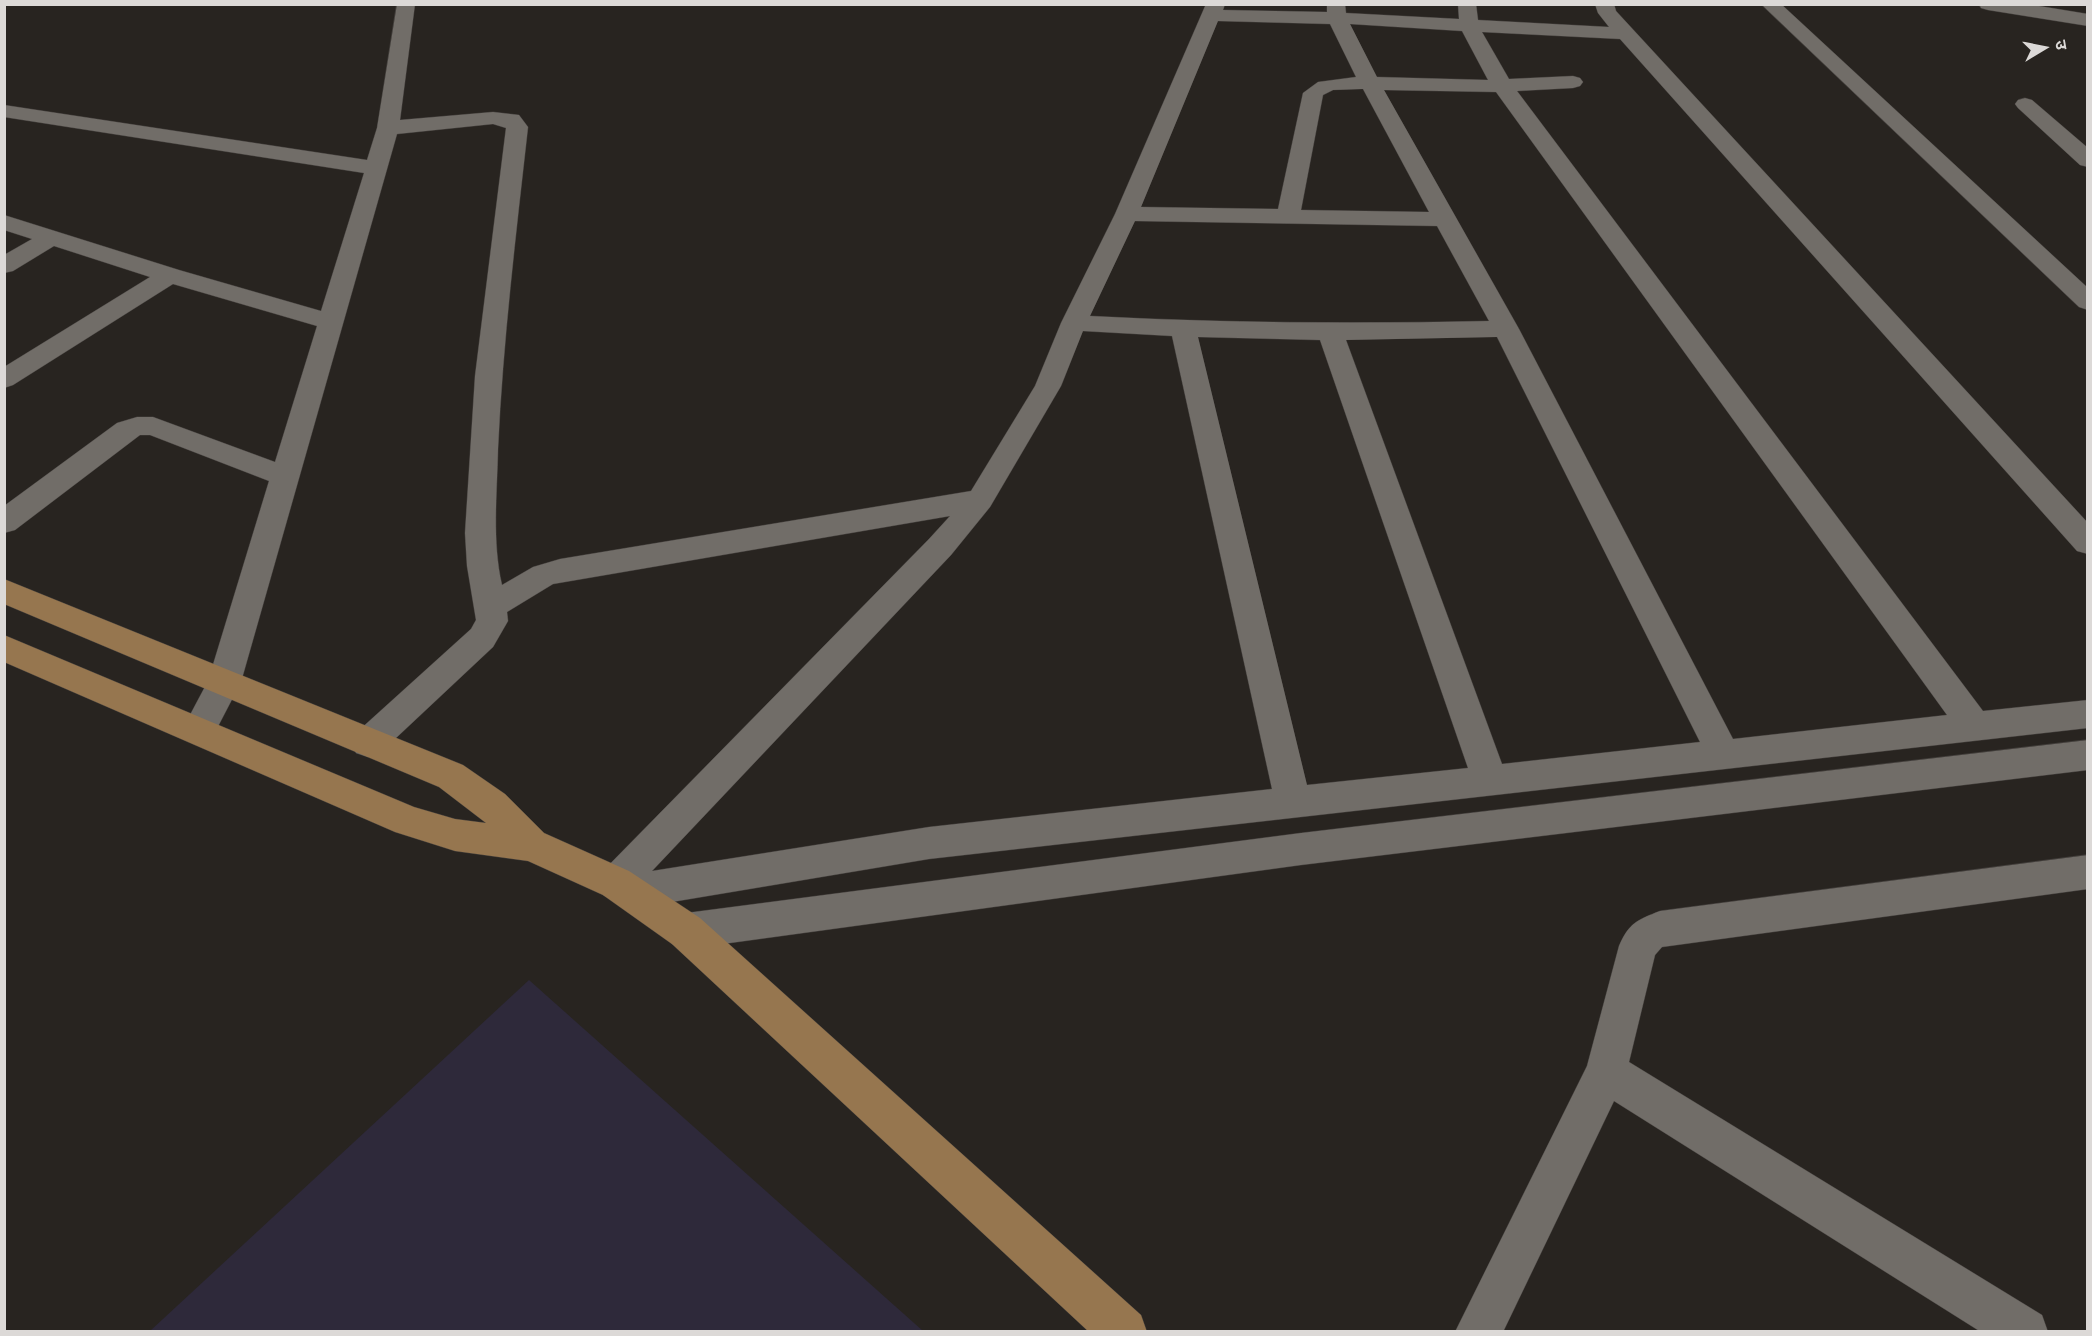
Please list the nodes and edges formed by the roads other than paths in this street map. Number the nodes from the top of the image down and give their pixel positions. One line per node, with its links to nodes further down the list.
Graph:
1 (406, 4): 15 (street)
2 (1604, 4): 9 (street)
3 (1770, 4): 25 (street)
4 (1988, 4): 8 (street)
5 (1214, 10): 6 (street); 18 (street)
6 (1337, 11): 7 (street); 11 (street)
7 (1468, 15): 9 (street); 12 (street)
8 (2086, 21)
9 (1627, 34): 35 (street)
10 (1573, 82): 12 (street)
11 (1370, 84): 12 (street); 19 (street); 20 (street)
12 (1502, 86): 41 (street)
13 (2025, 104): 16 (street)
14 (4, 111): 17 (street)
15 (388, 128): 17 (street); 37 (street)
16 (2088, 160)
17 (375, 168): 26 (street)
18 (1126, 214): 19 (street); 27 (street)
19 (1288, 218): 20 (street)
20 (1446, 219): 29 (street)
21 (4, 222): 22 (street)
22 (52, 237): 23 (street); 24 (street)
23 (4, 266)
24 (170, 275): 26 (street); 31 (street)
25 (2088, 302)
26 (331, 322): 32 (street)
27 (1074, 323): 28 (street); 33 (street)
28 (1183, 329): 30 (street); 47 (street)
29 (1506, 329): 30 (street); 44 (street)
30 (1330, 332): 46 (street)
31 (4, 379)
32 (286, 477): 34 (street); 39 (street)
33 (980, 500): 37 (street); 50 (street)
34 (4, 522)
35 (2088, 543)
36 (4, 591): 39 (main road)
37 (491, 607): 43 (street)
38 (4, 648): 42 (main road)
39 (224, 682): 42 (street); 43 (main road)
40 (2088, 714): 41 (street)
41 (1975, 727): 44 (street)
42 (199, 730): 48 (main road)
43 (368, 743): 48 (main road)
44 (1724, 754): 46 (street)
45 (2088, 754): 51 (street)
46 (1490, 780): 47 (street)
47 (1293, 801): 50 (street)
48 (531, 845): 50 (main road)
49 (2088, 872): 52 (street)
50 (623, 887): 51 (main road)
51 (686, 931): 53 (main road)
52 (1606, 1072): 54 (street); 55 (street)
53 (1124, 1332)
54 (1478, 1332)
55 (2025, 1332)

